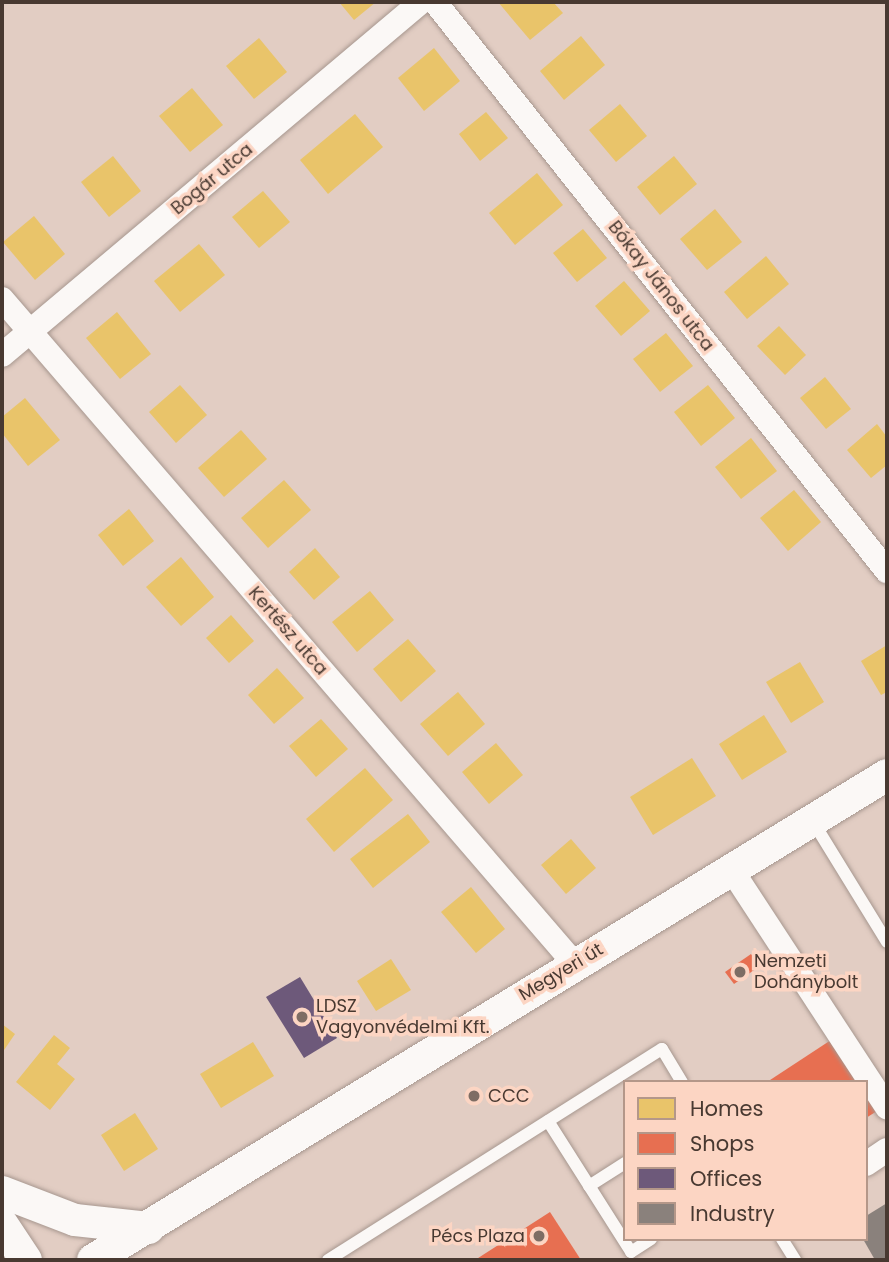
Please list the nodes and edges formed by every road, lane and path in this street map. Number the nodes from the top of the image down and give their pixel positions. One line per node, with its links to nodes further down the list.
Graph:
1 (421, 2): 4 (street, Bogár utca)
2 (435, 2): 6 (street, Bókay János utca)
3 (2, 299): 4 (street, Kertész utca)
4 (30, 332): 5 (street, Bogár utca); 11 (street, Kertész utca)
5 (2, 355)
6 (887, 571)
7 (887, 775): 8 (street, Megyeri út)
8 (812, 820): 9 (street, Megyeri út); 10 (lane)
9 (731, 869): 11 (street, Megyeri út); 13 (street)
10 (887, 942)
11 (573, 963): 21 (street, Megyeri út)
12 (681, 1080): 14 (lane)
13 (887, 1107)
14 (548, 1121): 18 (lane); 29 (lane)
15 (887, 1150): 16 (street)
16 (868, 1163)
17 (623, 1164): 18 (lane)
18 (589, 1186): 22 (lane)
19 (2, 1192): 21 (street)
20 (2, 1224): 26 (street)
21 (149, 1228): 27 (street, Megyeri út); 28 (street)
22 (623, 1239)
23 (624, 1241): 24 (lane)
24 (648, 1241)
25 (783, 1241): 30 (lane)
26 (26, 1260)
27 (93, 1260)
28 (138, 1260)
29 (328, 1260)
30 (795, 1260)

